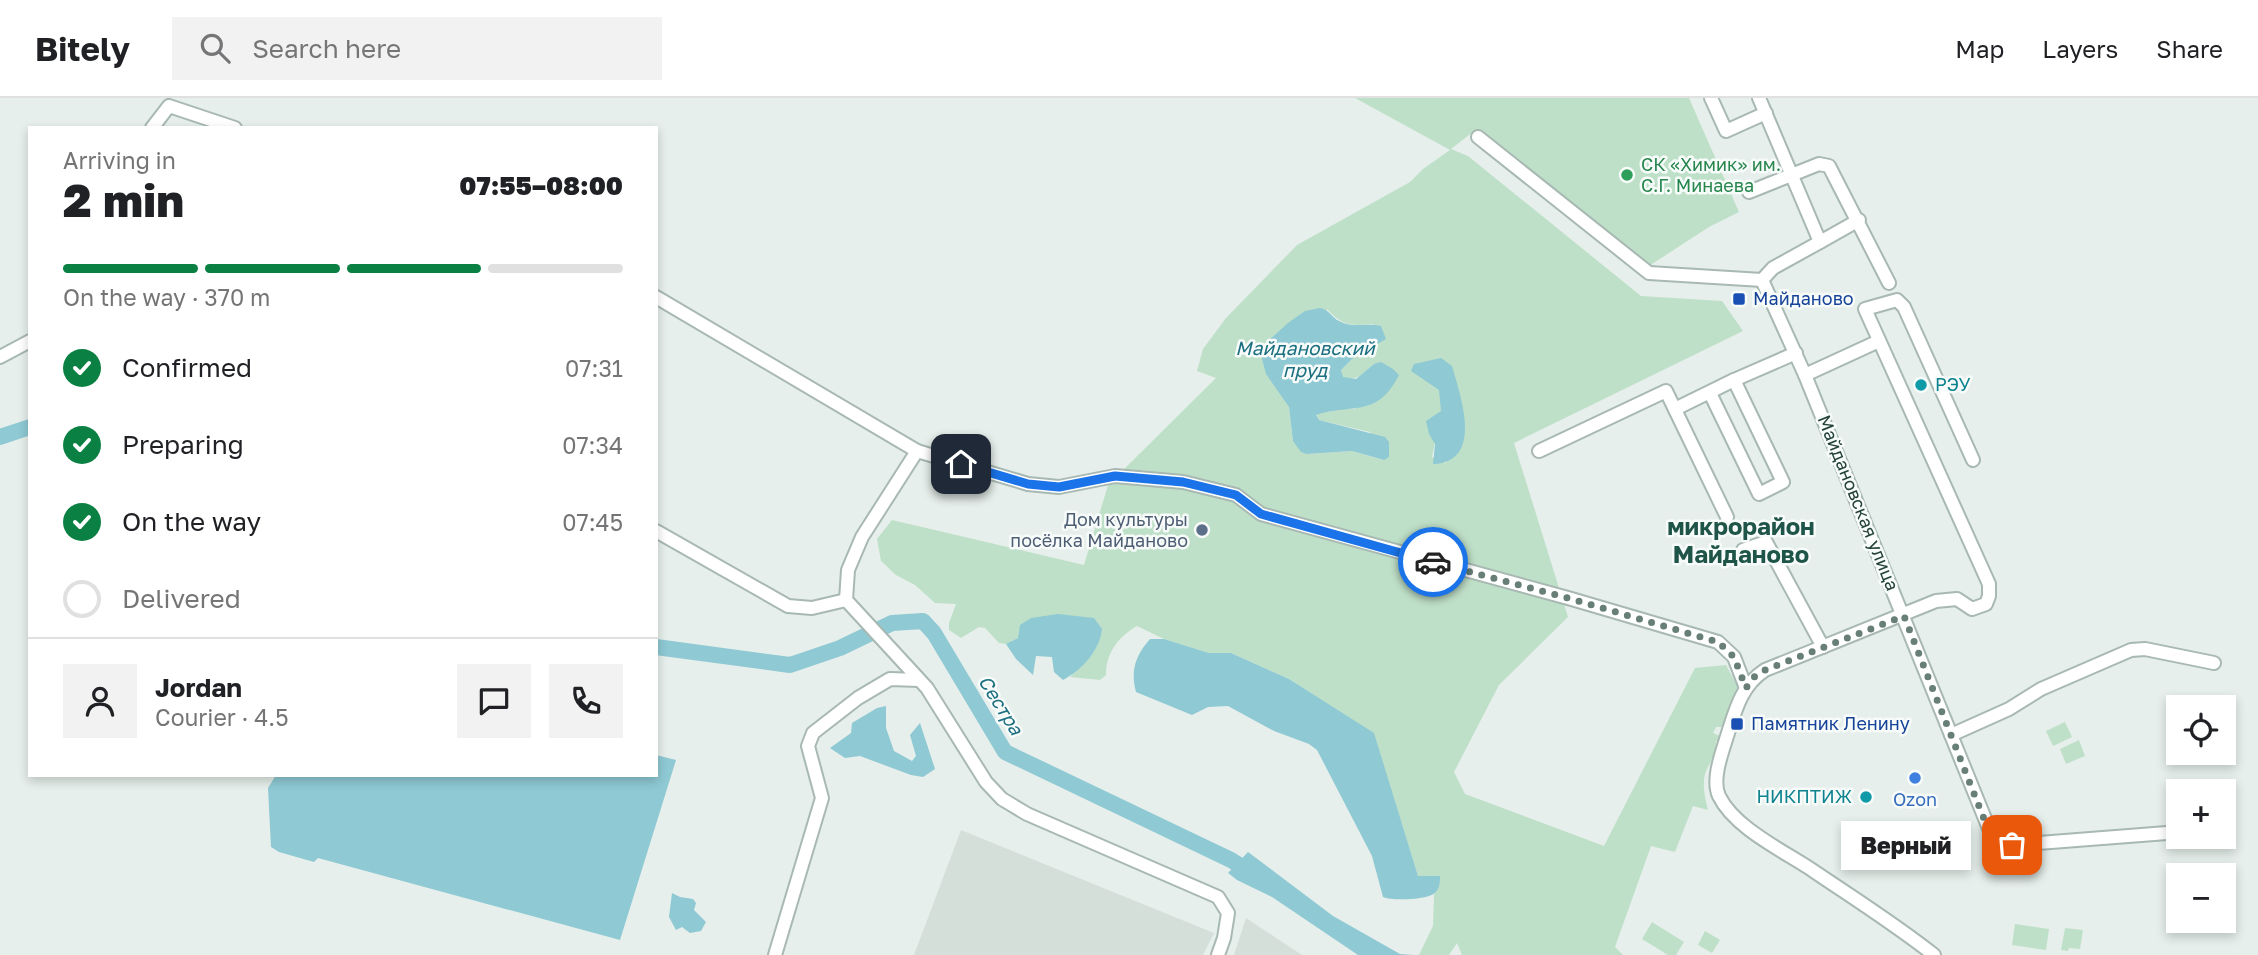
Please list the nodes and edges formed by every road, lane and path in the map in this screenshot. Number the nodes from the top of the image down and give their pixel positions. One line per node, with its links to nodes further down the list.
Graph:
1 (1711, 98): 4 (street)
2 (1759, 98): 4 (street)
3 (170, 102): 5 (street); 6 (street)
4 (1766, 113): 8 (street)
5 (153, 126)
6 (230, 126)
7 (1478, 137): 12 (street)
8 (1793, 176): 9 (street); 10 (street); 11 (street)
9 (1749, 192)
10 (1858, 220): 11 (street); 13 (street)
11 (1820, 242): 12 (street)
12 (1762, 280): 17 (street, Майдановская улица)
13 (1889, 283)
14 (658, 298): 23 (street)
15 (1879, 341): 19 (street); 25 (street); 30 (street)
16 (28, 342): 18 (street)
17 (1796, 353): 19 (street, Майдановская улица); 20 (street)
18 (0, 357)
19 (1805, 375): 30 (street, Майдановская улица)
20 (1734, 380): 21 (street); 21 (street)
21 (1710, 393): 22 (street)
22 (1675, 409): 24 (street); 26 (street)
23 (917, 451): 29 (street); 34 (street)
24 (1539, 451)
25 (1973, 460)
26 (1727, 517)
27 (658, 532): 29 (street)
28 (1742, 550): 31 (street)
29 (846, 600): 33 (street)
30 (1904, 616): 31 (street); 35 (street, Майдановская улица)
31 (1823, 647): 34 (street)
32 (2214, 663): 35 (street)
33 (917, 678): 37 (street); 38 (street)
34 (1746, 688): 39 (street)
35 (1951, 736): 36 (street, Майдановская улица)
36 (2166, 833)
37 (775, 955)
38 (1218, 955)
39 (1934, 955)

